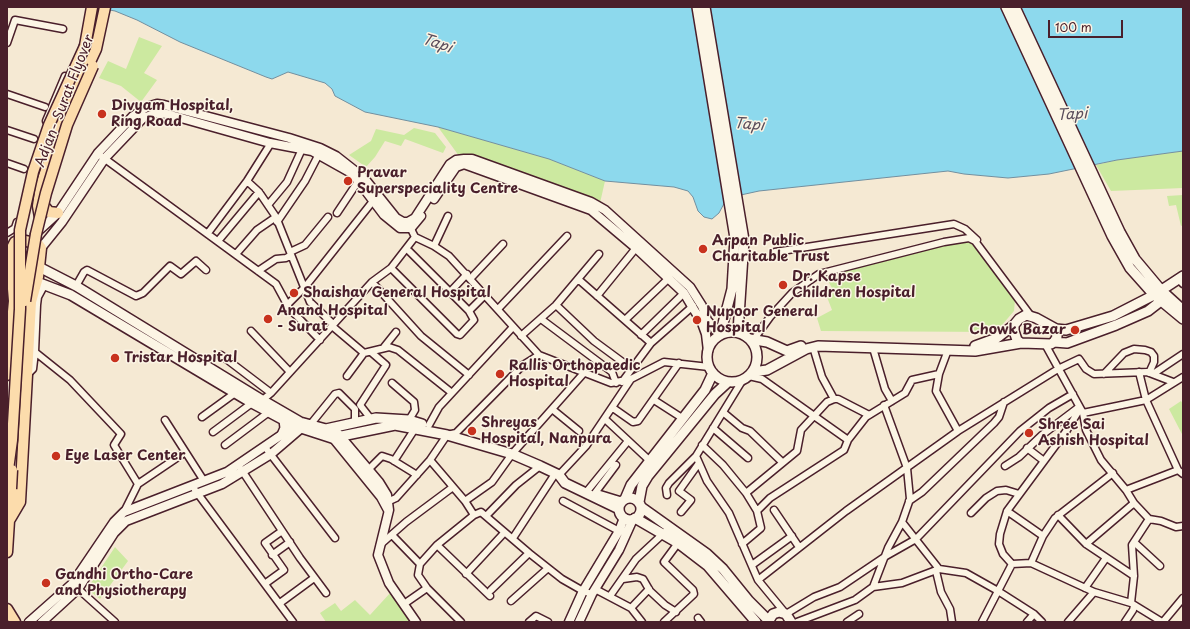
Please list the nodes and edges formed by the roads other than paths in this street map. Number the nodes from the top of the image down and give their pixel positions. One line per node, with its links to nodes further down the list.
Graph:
1 (92, 7): 191 (main road, Adjan- Surat Flyover, bridge)
2 (98, 7): 11 (main road)
3 (105, 7): 11 (main road)
4 (110, 7): 220 (main road, Adjan- Surat Flyover, bridge)
5 (697, 7): 41 (main road)
6 (705, 7): 41 (main road)
7 (1006, 7): 29 (main road)
8 (1015, 7): 29 (main road)
9 (63, 29): 10 (street)
10 (7, 43)
11 (94, 44): 26 (main road); 43 (main road)
12 (65, 76): 37 (street)
13 (7, 94): 14 (street)
14 (45, 107)
15 (7, 130): 16 (street)
16 (34, 139)
17 (271, 143): 18 (street); 20 (street); 24 (street)
18 (302, 149): 19 (street); 28 (street)
19 (320, 152): 20 (street); 23 (street); 34 (street); 35 (street)
20 (102, 156): 30 (street); 38 (street); 43 (street)
21 (7, 163): 22 (street)
22 (24, 169)
23 (359, 180): 27 (street); 31 (street)
24 (248, 181): 25 (street); 38 (street)
25 (259, 192): 28 (street); 42 (street)
26 (39, 196): 30 (main road); 36 (main road)
27 (373, 201): 35 (street); 63 (street)
28 (268, 205): 34 (street)
29 (1105, 211): 68 (main road)
30 (58, 213): 36 (street)
31 (337, 213)
32 (448, 216): 45 (street)
33 (328, 217): 49 (street)
34 (276, 219): 49 (street); 50 (street)
35 (409, 226): 40 (street); 46 (street); 88 (street)
36 (42, 227): 43 (main road)
37 (7, 233)
38 (208, 233): 42 (street)
39 (567, 236): 74 (street)
40 (415, 237): 45 (street); 47 (street)
41 (740, 239): 87 (main road); 88 (main road)
42 (218, 241): 50 (street)
43 (26, 242): 52 (main road); 66 (main road)
44 (503, 244): 56 (street)
45 (434, 246): 56 (street)
46 (636, 248): 57 (street); 69 (street)
47 (407, 249): 53 (street); 64 (street)
48 (775, 252): 77 (street)
49 (290, 253): 55 (street); 63 (street)
50 (236, 254): 55 (street)
51 (599, 254): 58 (street)
52 (39, 267): 61 (main road); 62 (main road)
53 (391, 268): 59 (street); 76 (street)
54 (206, 270): 62 (street)
55 (258, 271): 71 (street)
56 (469, 276): 64 (street); 67 (street)
57 (669, 278): 65 (street); 80 (street)
58 (578, 279): 69 (street); 72 (street)
59 (372, 282): 81 (street); 118 (street)
60 (1183, 282): 68 (main road)
61 (41, 283): 70 (main road); 101 (street); 128 (main road)
62 (76, 286): 137 (main road)
63 (305, 287): 71 (street); 81 (street)
64 (450, 292): 76 (street)
65 (684, 293): 73 (street); 89 (street)
66 (11, 294): 70 (main road); 117 (main road)
67 (486, 295): 74 (street); 76 (street)
68 (1163, 295): 75 (main road); 78 (main road); 84 (main road); 95 (main road)
69 (597, 296): 80 (street)
70 (31, 302): 119 (main road)
71 (287, 304): 92 (street)
72 (556, 305): 79 (street); 108 (street)
73 (693, 306): 93 (street); 100 (street)
74 (499, 308): 83 (street)
75 (1183, 310)
76 (469, 311)
77 (1034, 317): 82 (main road); 84 (main road); 91 (street)
78 (1183, 318)
79 (541, 319): 90 (street); 124 (street)
80 (625, 320): 89 (street)
81 (333, 325): 92 (street); 103 (street)
82 (1014, 325): 91 (main road); 94 (main road)
83 (513, 327): 90 (street); 118 (street)
84 (1056, 329): 95 (main road)
85 (251, 332): 111 (street)
86 (396, 332): 96 (street)
87 (738, 332): 88 (main road); 91 (main road)
88 (720, 334): 100 (main road)
89 (641, 335): 93 (street)
90 (522, 336): 106 (street)
91 (752, 339): 121 (main road)
92 (320, 340): 111 (street)
93 (651, 343): 108 (street)
94 (1021, 343): 95 (main road); 99 (main road)
95 (1050, 343): 109 (street)
96 (384, 347): 102 (street); 130 (street)
97 (813, 347): 98 (main road); 121 (main road); 132 (street)
98 (873, 348): 99 (main road); 134 (street)
99 (948, 350): 115 (street)
100 (708, 351): 110 (main road)
101 (35, 352): 119 (street); 193 (street)
102 (371, 352): 103 (street); 139 (street)
103 (364, 353): 120 (street)
104 (1183, 354): 113 (street)
105 (222, 355): 129 (street)
106 (539, 355): 114 (street); 163 (street)
107 (679, 363): 110 (street); 123 (street); 133 (street)
108 (632, 369): 124 (street)
109 (1058, 369): 116 (street); 131 (street); 136 (street)
110 (711, 370): 125 (main road); 148 (main road)
111 (290, 372): 129 (street)
112 (1139, 372): 113 (street); 116 (street); 135 (street)
113 (1151, 373): 116 (street); 126 (street)
114 (583, 374): 124 (street); 141 (street)
115 (939, 374): 134 (street); 160 (street)
116 (1104, 374)
117 (7, 375)
118 (469, 375): 130 (street)
119 (25, 376): 220 (main road)
120 (347, 376)
121 (748, 376): 125 (main road); 144 (street); 146 (street)
122 (1183, 377): 126 (street)
123 (631, 379): 124 (street); 140 (street)
124 (619, 382)
125 (728, 382): 208 (main road)
126 (1173, 382): 135 (street)
127 (392, 383): 154 (street)
128 (235, 393): 137 (main road); 147 (street)
129 (271, 393): 137 (street)
130 (452, 393): 156 (street)
131 (1073, 394): 142 (street); 232 (street)
132 (834, 399): 145 (street); 146 (street)
133 (654, 400): 140 (street); 148 (street)
134 (892, 400): 138 (street)
135 (1146, 400): 142 (street); 188 (street)
136 (1004, 402): 160 (street); 204 (street)
137 (256, 403): 143 (main road); 155 (main road); 161 (street)
138 (884, 405): 145 (street); 185 (street)
139 (358, 408): 149 (street); 153 (street); 155 (street)
140 (613, 408): 150 (street)
141 (552, 409): 159 (street); 172 (street)
142 (1081, 410): 169 (street); 178 (street); 187 (street)
143 (269, 412): 152 (main road); 167 (street)
144 (724, 413): 158 (street); 179 (street)
145 (869, 415): 165 (street)
146 (813, 416): 165 (street); 179 (street)
147 (202, 417)
148 (682, 418): 177 (main road)
149 (371, 419): 153 (main road); 154 (main road)
150 (605, 419): 166 (street); 190 (street)
151 (165, 420): 171 (street)
152 (284, 420): 155 (main road); 162 (main road)
153 (355, 423): 157 (main road)
154 (414, 424): 156 (main road); 163 (main road); 164 (main road); 176 (street)
155 (303, 425): 157 (main road); 162 (street); 164 (main road); 170 (street)
156 (429, 426): 163 (main road)
157 (330, 428): 164 (street)
158 (713, 428): 168 (street); 174 (street)
159 (579, 431)
160 (958, 431): 185 (street)
161 (213, 432)
162 (282, 435): 170 (street)
163 (455, 436): 172 (main road); 175 (street)
164 (336, 437): 186 (street); 207 (street)
165 (848, 440): 210 (street)
166 (628, 441): 177 (street); 197 (street)
167 (226, 445)
168 (702, 445): 173 (street); 199 (street)
169 (1027, 448): 178 (street); 183 (street)
170 (268, 450): 184 (street); 230 (street)
171 (184, 453): 192 (street); 193 (street)
172 (512, 454): 182 (main road); 203 (street)
173 (696, 456): 180 (street); 201 (street)
174 (748, 458)
175 (430, 460): 189 (street); 195 (street)
176 (394, 461): 186 (street); 189 (street)
177 (650, 461): 205 (main road)
178 (1044, 461): 200 (street)
179 (782, 462): 199 (street)
180 (699, 463): 213 (street); 236 (street)
181 (616, 465): 197 (street)
182 (540, 466): 190 (main road); 216 (street)
183 (1004, 466)
184 (240, 468): 192 (street); 198 (street); 224 (street)
185 (907, 468): 204 (street); 240 (street)
186 (368, 470): 207 (street)
187 (1113, 473): 196 (street); 217 (street)
188 (1182, 473): 196 (street)
189 (416, 475): 207 (street)
190 (558, 476): 197 (main road); 205 (main road); 231 (street)
191 (7, 477)
192 (204, 481): 194 (street)
193 (138, 484): 212 (street)
194 (191, 486): 198 (street); 212 (street)
195 (453, 486): 203 (street); 227 (street)
196 (1126, 490): 206 (street)
197 (591, 492): 205 (main road)
198 (196, 493): 258 (street); 259 (street)
199 (746, 494): 210 (street)
200 (1019, 494): 211 (street); 214 (street)
201 (666, 495)
202 (563, 500): 223 (street)
203 (465, 501): 215 (street)
204 (910, 501): 221 (street)
205 (622, 503): 208 (main road); 218 (main road)
206 (1134, 503): 219 (street); 237 (street)
207 (387, 505): 238 (street)
208 (640, 505): 218 (main road); 225 (main road)
209 (774, 510): 228 (street)
210 (757, 511): 236 (street)
211 (1007, 511): 229 (street); 248 (street)
212 (124, 512): 259 (street)
213 (681, 512)
214 (971, 513)
215 (474, 515): 216 (street); 239 (street)
216 (487, 515): 226 (street)
217 (1058, 516): 229 (street); 237 (street)
218 (631, 518): 223 (street); 225 (main road); 265 (street)
219 (1149, 519): 222 (street); 234 (street)
220 (10, 520): 241 (main road, Adjan- Surat Flyover)
221 (902, 522): 232 (street); 244 (street)
222 (1183, 526)
223 (619, 530): 264 (street)
224 (282, 531): 233 (street); 243 (street)
225 (666, 531): 235 (main road); 256 (street); 282 (main road)
226 (504, 533): 231 (street); 253 (street)
227 (392, 535): 238 (street); 247 (street)
228 (792, 536): 240 (street); 249 (street)
229 (1043, 536): 246 (street)
230 (335, 538)
231 (513, 538): 242 (street)
232 (916, 539): 244 (street); 252 (street)
233 (290, 542): 243 (street); 255 (street)
234 (1134, 542): 250 (street); 254 (street)
235 (678, 543): 277 (street); 281 (main road)
236 (742, 544): 249 (street)
237 (1086, 544): 245 (street)
238 (380, 545): 273 (street)
239 (437, 546): 247 (street); 253 (street)
240 (799, 547): 257 (street)
241 (7, 552)
242 (529, 553): 251 (street); 253 (street)
243 (272, 555): 258 (street)
244 (886, 556): 260 (street); 280 (street)
245 (1106, 558): 254 (street); 262 (street)
246 (1031, 563): 248 (street); 262 (street)
247 (420, 564): 261 (street)
248 (1012, 564): 266 (street)
249 (752, 565): 257 (street)
250 (1160, 566)
251 (548, 569): 264 (street); 271 (street)
252 (938, 570): 260 (street); 266 (street); 298 (street)
253 (466, 574)
254 (1134, 576): 274 (street)
255 (314, 578): 268 (street); 272 (street)
256 (623, 579): 263 (street); 269 (street)
257 (758, 580): 280 (street)
258 (266, 583): 272 (street)
259 (75, 586): 284 (street); 285 (street); 286 (street)
260 (873, 587): 296 (street)
261 (427, 588): 273 (street); 289 (street)
262 (1085, 588): 267 (street)
263 (649, 589): 275 (street); 277 (street)
264 (583, 591): 265 (street); 292 (street)
265 (593, 591): 269 (street); 293 (street)
266 (998, 591): 279 (street); 299 (street)
267 (1094, 592): 274 (street); 302 (street)
268 (326, 593)
269 (610, 596): 275 (street)
270 (1183, 598): 304 (street)
271 (511, 601)
272 (280, 603): 287 (street)
273 (404, 604): 288 (street)
274 (1132, 604): 303 (street); 304 (street)
275 (631, 608): 294 (street)
276 (7, 609): 283 (main road)
277 (676, 612): 295 (street)
278 (859, 614): 297 (street)
279 (1034, 614): 300 (street); 301 (street)
280 (788, 618): 282 (main road)
281 (752, 621)
282 (768, 621)
283 (14, 622)
284 (29, 622)
285 (42, 622)
286 (115, 622)
287 (293, 622)
288 (416, 622)
289 (461, 622)
290 (530, 622): 291 (street)
291 (548, 622)
292 (569, 622)
293 (579, 622)
294 (642, 622)
295 (664, 622)
296 (797, 622)
297 (847, 622)
298 (952, 622)
299 (982, 622)
300 (1027, 622)
301 (1042, 622)
302 (1068, 622)
303 (1125, 622)
304 (1162, 622)

